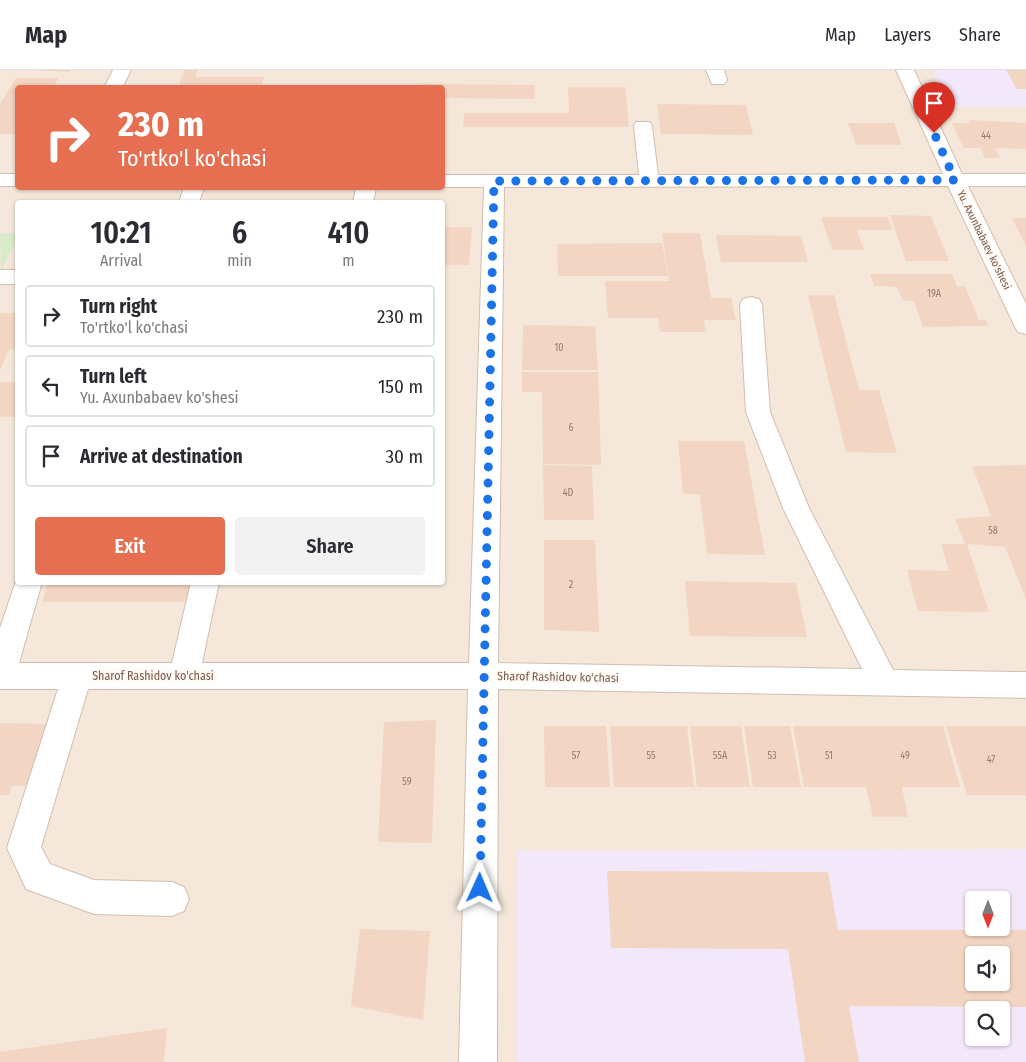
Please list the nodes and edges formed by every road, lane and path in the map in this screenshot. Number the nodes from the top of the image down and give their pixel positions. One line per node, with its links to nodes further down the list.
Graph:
1 (122, 70): 3 (street)
2 (905, 70): 7 (street, Yu. Axunbabaev ko'shesi)
3 (114, 85)
4 (643, 126): 11 (street)
5 (0, 180): 6 (street)
6 (15, 180)
7 (955, 180): 8 (street); 11 (street); 15 (street, Yu. Axunbabaev ko'shesi)
8 (1026, 180)
9 (445, 181): 10 (street)
10 (494, 181): 11 (street); 21 (street)
11 (649, 181)
12 (0, 277): 13 (street)
13 (15, 277)
14 (752, 304): 22 (street)
15 (1026, 327)
16 (27, 585): 18 (street)
17 (204, 585): 20 (street)
18 (0, 676): 19 (street, Sharof Rashidov ko'chasi)
19 (78, 676): 20 (street, Sharof Rashidov ko'chasi); 24 (street)
20 (184, 676): 21 (street, Sharof Rashidov ko'chasi)
21 (483, 676): 22 (street, Sharof Rashidov ko'chasi); 25 (street)
22 (884, 683): 23 (street, Sharof Rashidov ko'chasi)
23 (1026, 685)
24 (172, 899)
25 (478, 1062)

